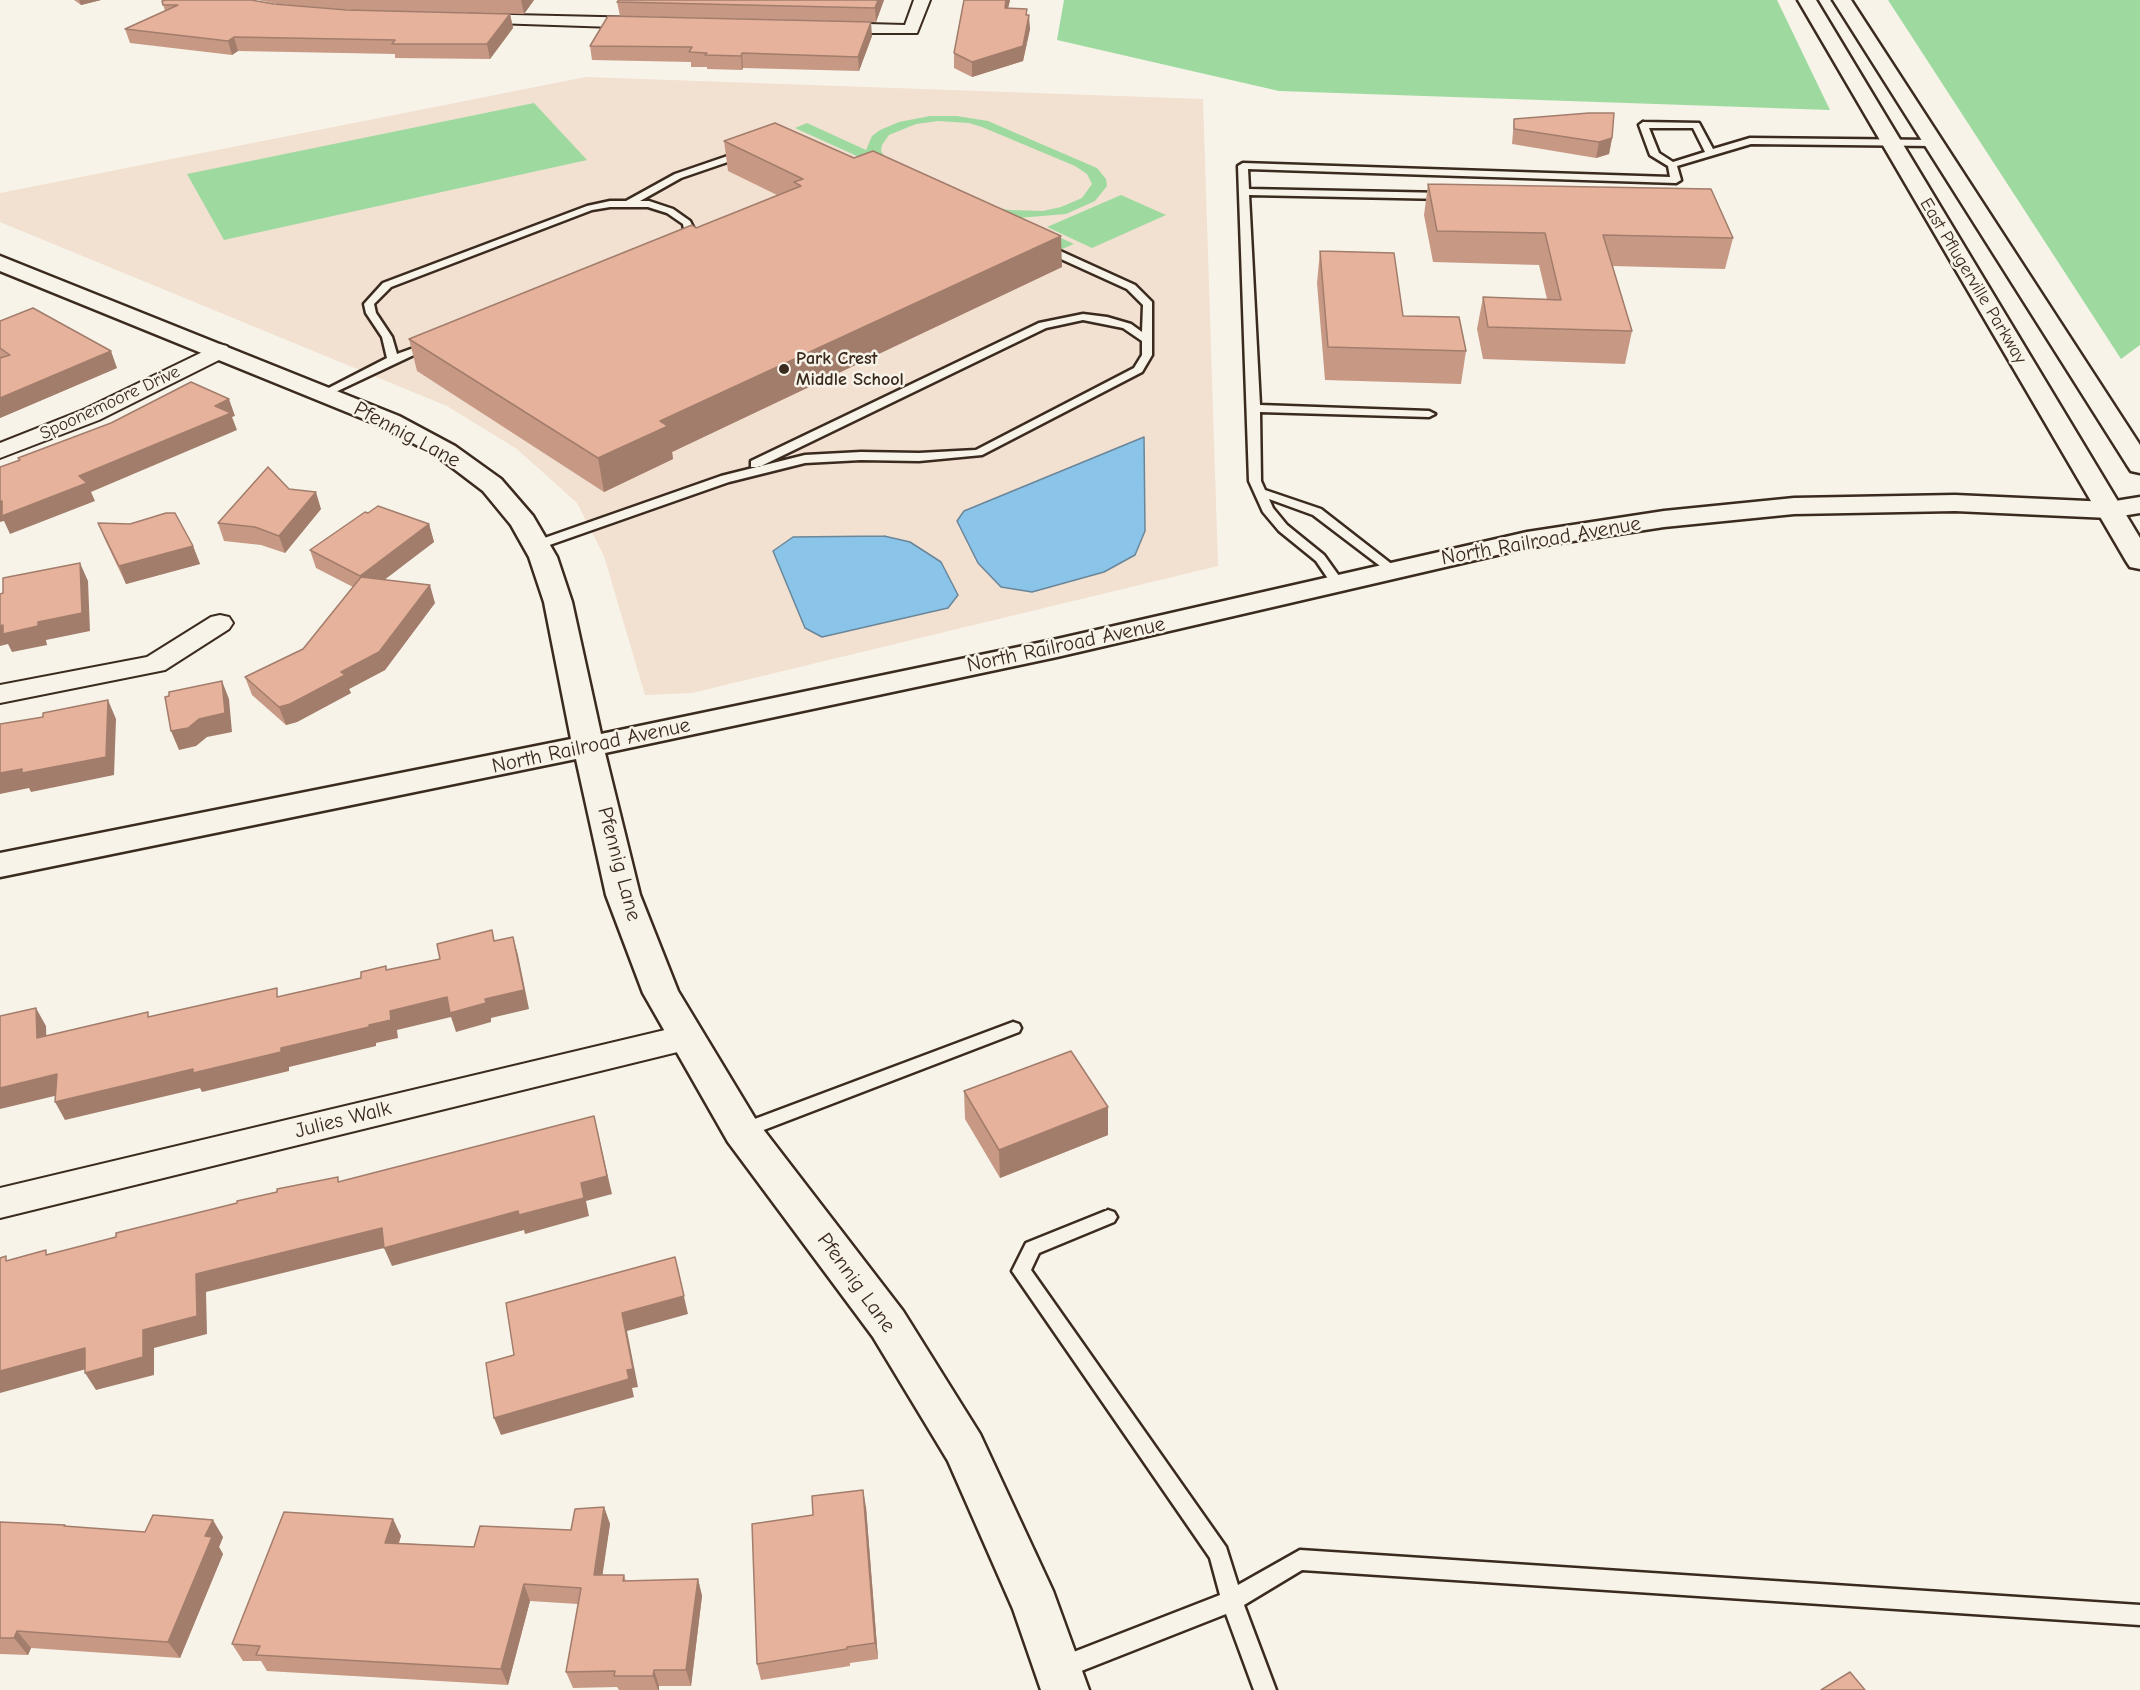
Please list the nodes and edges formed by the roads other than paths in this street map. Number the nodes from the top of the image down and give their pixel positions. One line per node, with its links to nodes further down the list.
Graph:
1 (921, 0): 8 (street)
2 (1808, 0): 9 (street, East Pflugerville Parkway)
3 (1842, 0): 10 (street, East Pflugerville Parkway)
4 (582, 6): 6 (street)
5 (455, 19): 6 (street)
6 (572, 22): 7 (street)
7 (665, 24)
8 (818, 28)
9 (1891, 142): 10 (lane); 12 (lane); 32 (street, East Pflugerville Parkway)
10 (1933, 142): 28 (street, East Pflugerville Parkway)
11 (753, 151): 16 (lane)
12 (1710, 153): 13 (lane); 13 (lane)
13 (1672, 165): 14 (lane)
14 (1244, 192): 15 (lane); 25 (lane)
15 (1460, 196)
16 (630, 203): 18 (lane); 23 (lane)
17 (1034, 243): 20 (lane)
18 (667, 252)
19 (0, 264): 22 (street, Pfennig Lane)
20 (1147, 340): 29 (lane); 29 (lane)
21 (436, 342): 23 (lane)
22 (219, 351): 24 (street, Pfennig Lane); 27 (street, Spoonemoore Drive)
23 (393, 359): 24 (lane)
24 (323, 394): 34 (street, Pfennig Lane)
25 (1254, 408): 26 (lane); 30 (lane)
26 (1429, 414)
27 (0, 451)
28 (2140, 465)
29 (726, 479): 34 (lane)
30 (1259, 492): 36 (lane); 37 (lane)
31 (2140, 505): 32 (street, North Railroad Avenue)
32 (2109, 510): 33 (street); 35 (street, East Pflugerville Parkway); 36 (street, North Railroad Avenue)
33 (2140, 516)
34 (537, 545): 40 (street, Pfennig Lane)
35 (2140, 561)
36 (1392, 570): 37 (street, North Railroad Avenue)
37 (1338, 583): 40 (street, North Railroad Avenue)
38 (220, 623): 39 (street)
39 (0, 694)
40 (589, 746): 41 (street, North Railroad Avenue); 43 (street, Pfennig Lane)
41 (0, 865)
42 (1013, 1028): 44 (lane)
43 (686, 1038): 44 (street, Pfennig Lane); 45 (street, Julies Walk)
44 (742, 1131): 49 (street, Pfennig Lane)
45 (0, 1203)
46 (1108, 1217): 47 (lane)
47 (1232, 1601): 48 (lane); 49 (lane); 50 (lane)
48 (2140, 1615)
49 (1062, 1680)
50 (1265, 1690)

